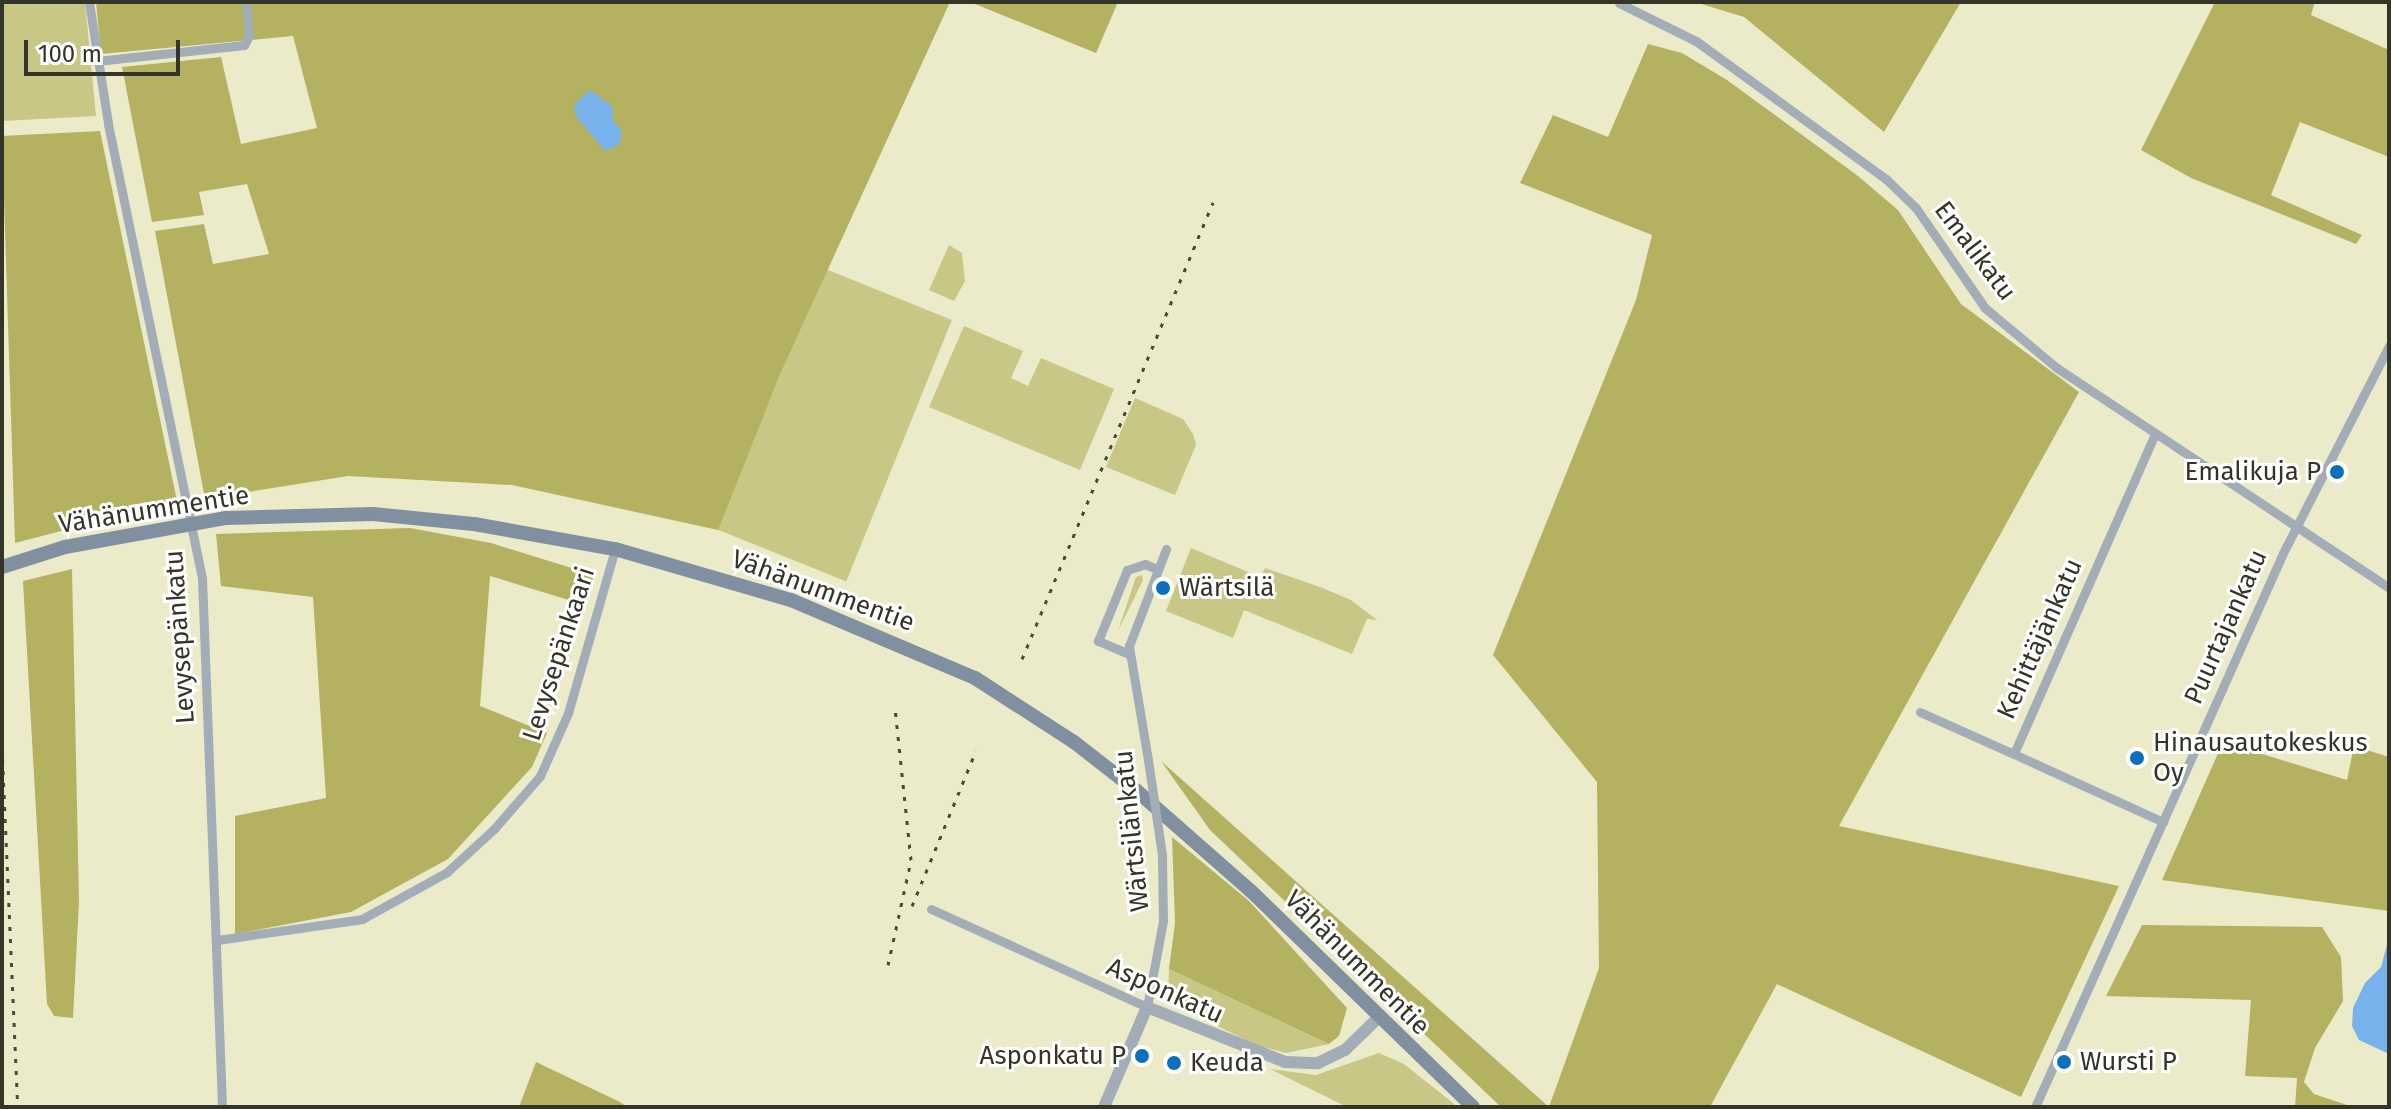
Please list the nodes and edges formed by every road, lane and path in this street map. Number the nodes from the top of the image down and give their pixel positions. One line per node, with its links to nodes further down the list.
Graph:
1 (89, 2): 4 (street, Levysepänkatu)
2 (246, 2): 4 (street)
3 (1619, 3): 6 (street, Emalikatu)
4 (97, 61): 18 (street, Levysepänkatu)
5 (2389, 346): 7 (street, Puurtajankatu)
6 (2154, 436): 7 (street, Emalikatu); 15 (street, Kehittäjänkatu)
7 (2295, 529): 12 (street, Emalikatu); 16 (street, Puurtajankatu)
8 (615, 549): 10 (main road, Vähänummentie, bridge); 18 (street, Levysepänkaari); 20 (main road, Vähänummentie)
9 (1166, 549): 11 (street, Wärtsilänkatu)
10 (2, 567)
11 (1157, 569): 13 (street, Wärtsilänkatu); 13 (street)
12 (2389, 588)
13 (1129, 654): 19 (street, Wärtsilänkatu, bridge)
14 (1920, 712): 15 (street)
15 (2014, 754): 16 (street, Kehittäjänkatu)
16 (2163, 822): 24 (street, Puurtajankatu)
17 (931, 909): 19 (street, Asponkatu)
18 (217, 940): 21 (street, Levysepänkatu)
19 (1147, 1007): 20 (street, Asponkatu); 22 (street, Wärtsilänkatu)
20 (1377, 1019): 23 (main road, Vähänummentie)
21 (222, 1107)
22 (1104, 1107)
23 (1473, 1107)
24 (2035, 1107)

